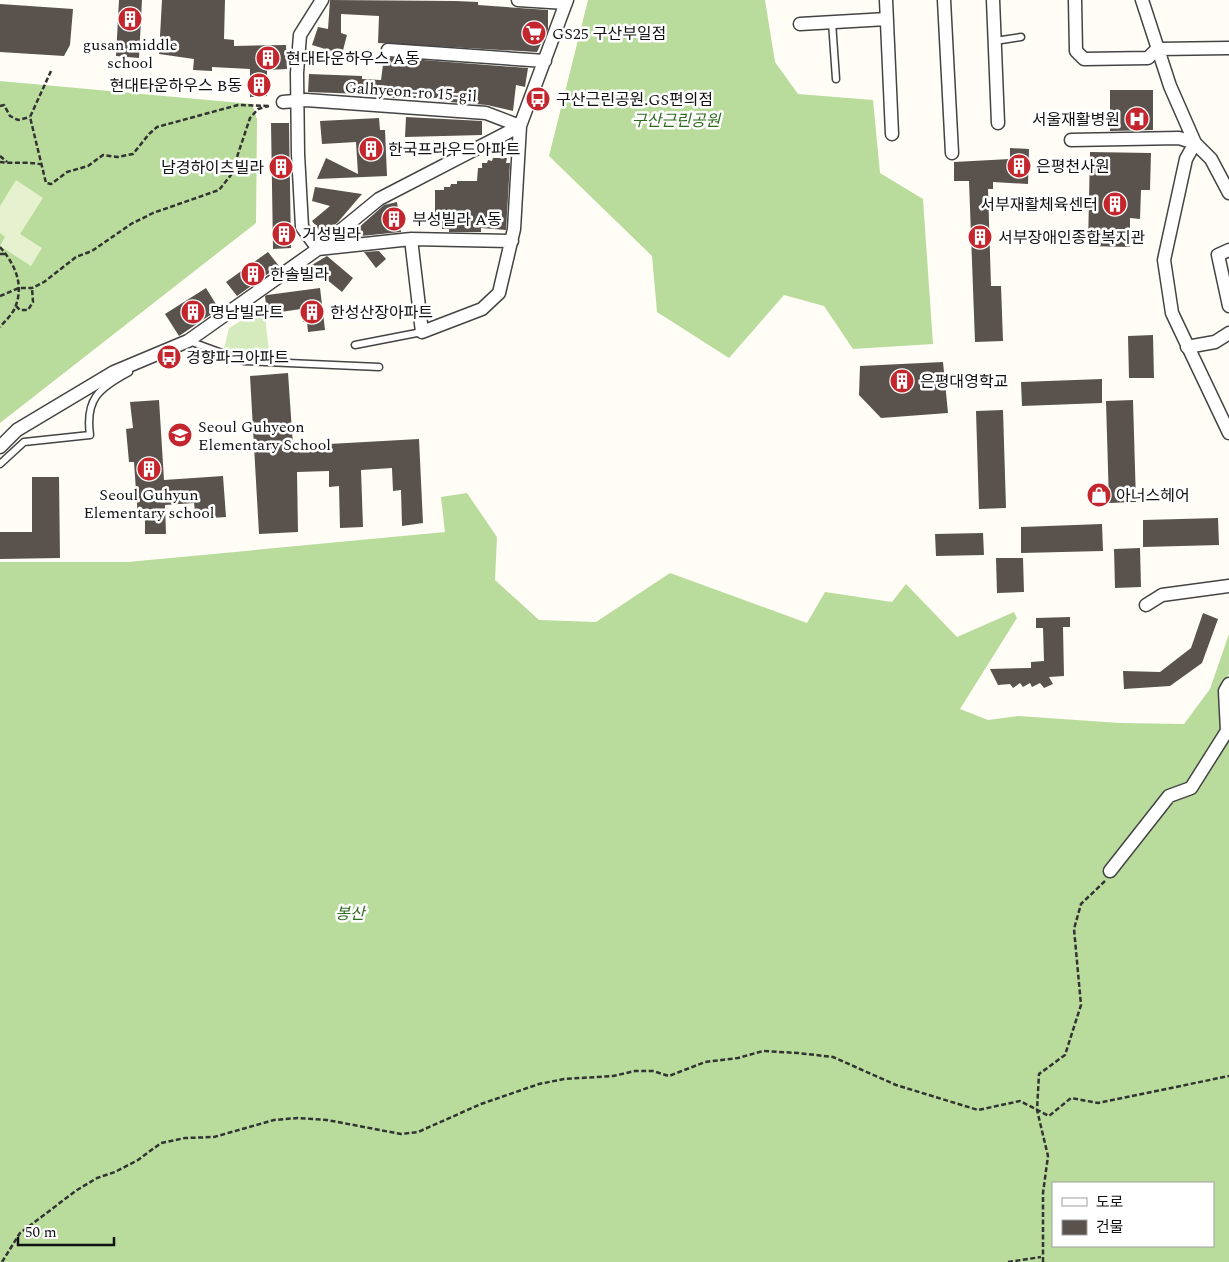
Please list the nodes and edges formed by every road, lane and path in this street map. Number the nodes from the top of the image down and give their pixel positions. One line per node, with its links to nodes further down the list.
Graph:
1 (322, 0): 20 (street)
2 (518, 0): 8 (street)
3 (886, 0): 9 (street)
4 (944, 0): 30 (street)
5 (993, 0): 13 (street)
6 (1075, 0): 15 (street)
7 (1142, 0): 15 (street)
8 (567, 1): 17 (street)
9 (887, 19): 10 (street); 27 (street)
10 (832, 22): 11 (street); 19 (lane)
11 (800, 24)
12 (1021, 37): 13 (lane)
13 (995, 41): 25 (street)
14 (1229, 48): 15 (street)
15 (1157, 49): 29 (street)
16 (388, 50): 17 (street)
17 (545, 60): 26 (street)
18 (51, 71): 24 (path)
19 (836, 79)
20 (297, 101): 21 (street, Galhyeon-ro 15-gil); 26 (street, Galhyeon-ro 15-gil); 39 (street)
21 (283, 102): 23 (path)
22 (0, 106): 24 (path)
23 (270, 106): 34 (path); 44 (path)
24 (30, 118): 34 (path)
25 (998, 123)
26 (520, 126): 37 (street); 39 (street)
27 (892, 134)
28 (1071, 140): 29 (street)
29 (1195, 143): 35 (street); 53 (street)
30 (952, 153)
31 (0, 156): 33 (path)
32 (0, 162): 33 (path)
33 (16, 164): 34 (path)
34 (42, 165)
35 (1229, 192)
36 (410, 239): 37 (street); 39 (street); 49 (street)
37 (512, 241): 49 (street)
38 (0, 248): 42 (path)
39 (318, 249): 51 (street)
40 (1229, 250): 47 (street)
41 (0, 254): 42 (path)
42 (6, 254): 43 (path)
43 (19, 288): 44 (path); 45 (path); 46 (path)
44 (32, 288): 46 (path)
45 (0, 296)
46 (16, 306): 48 (path)
47 (1229, 306)
48 (0, 327)
49 (422, 332): 52 (lane)
50 (1229, 333): 53 (street)
51 (188, 341): 54 (street); 55 (lane)
52 (356, 345)
53 (1187, 347): 56 (street)
54 (144, 359): 57 (street); 58 (lane)
55 (379, 367)
56 (1229, 433)
57 (0, 447)
58 (0, 464)
59 (1229, 586): 60 (street)
60 (1146, 605)
61 (1229, 684): 62 (street)
62 (1228, 718): 63 (street)
63 (1110, 871): 65 (path)
64 (1229, 1076): 65 (path)
65 (1037, 1110): 66 (path); 67 (path)
66 (1041, 1257): 68 (path); 69 (path)
67 (2, 1262)
68 (1008, 1262)
69 (1042, 1262)

